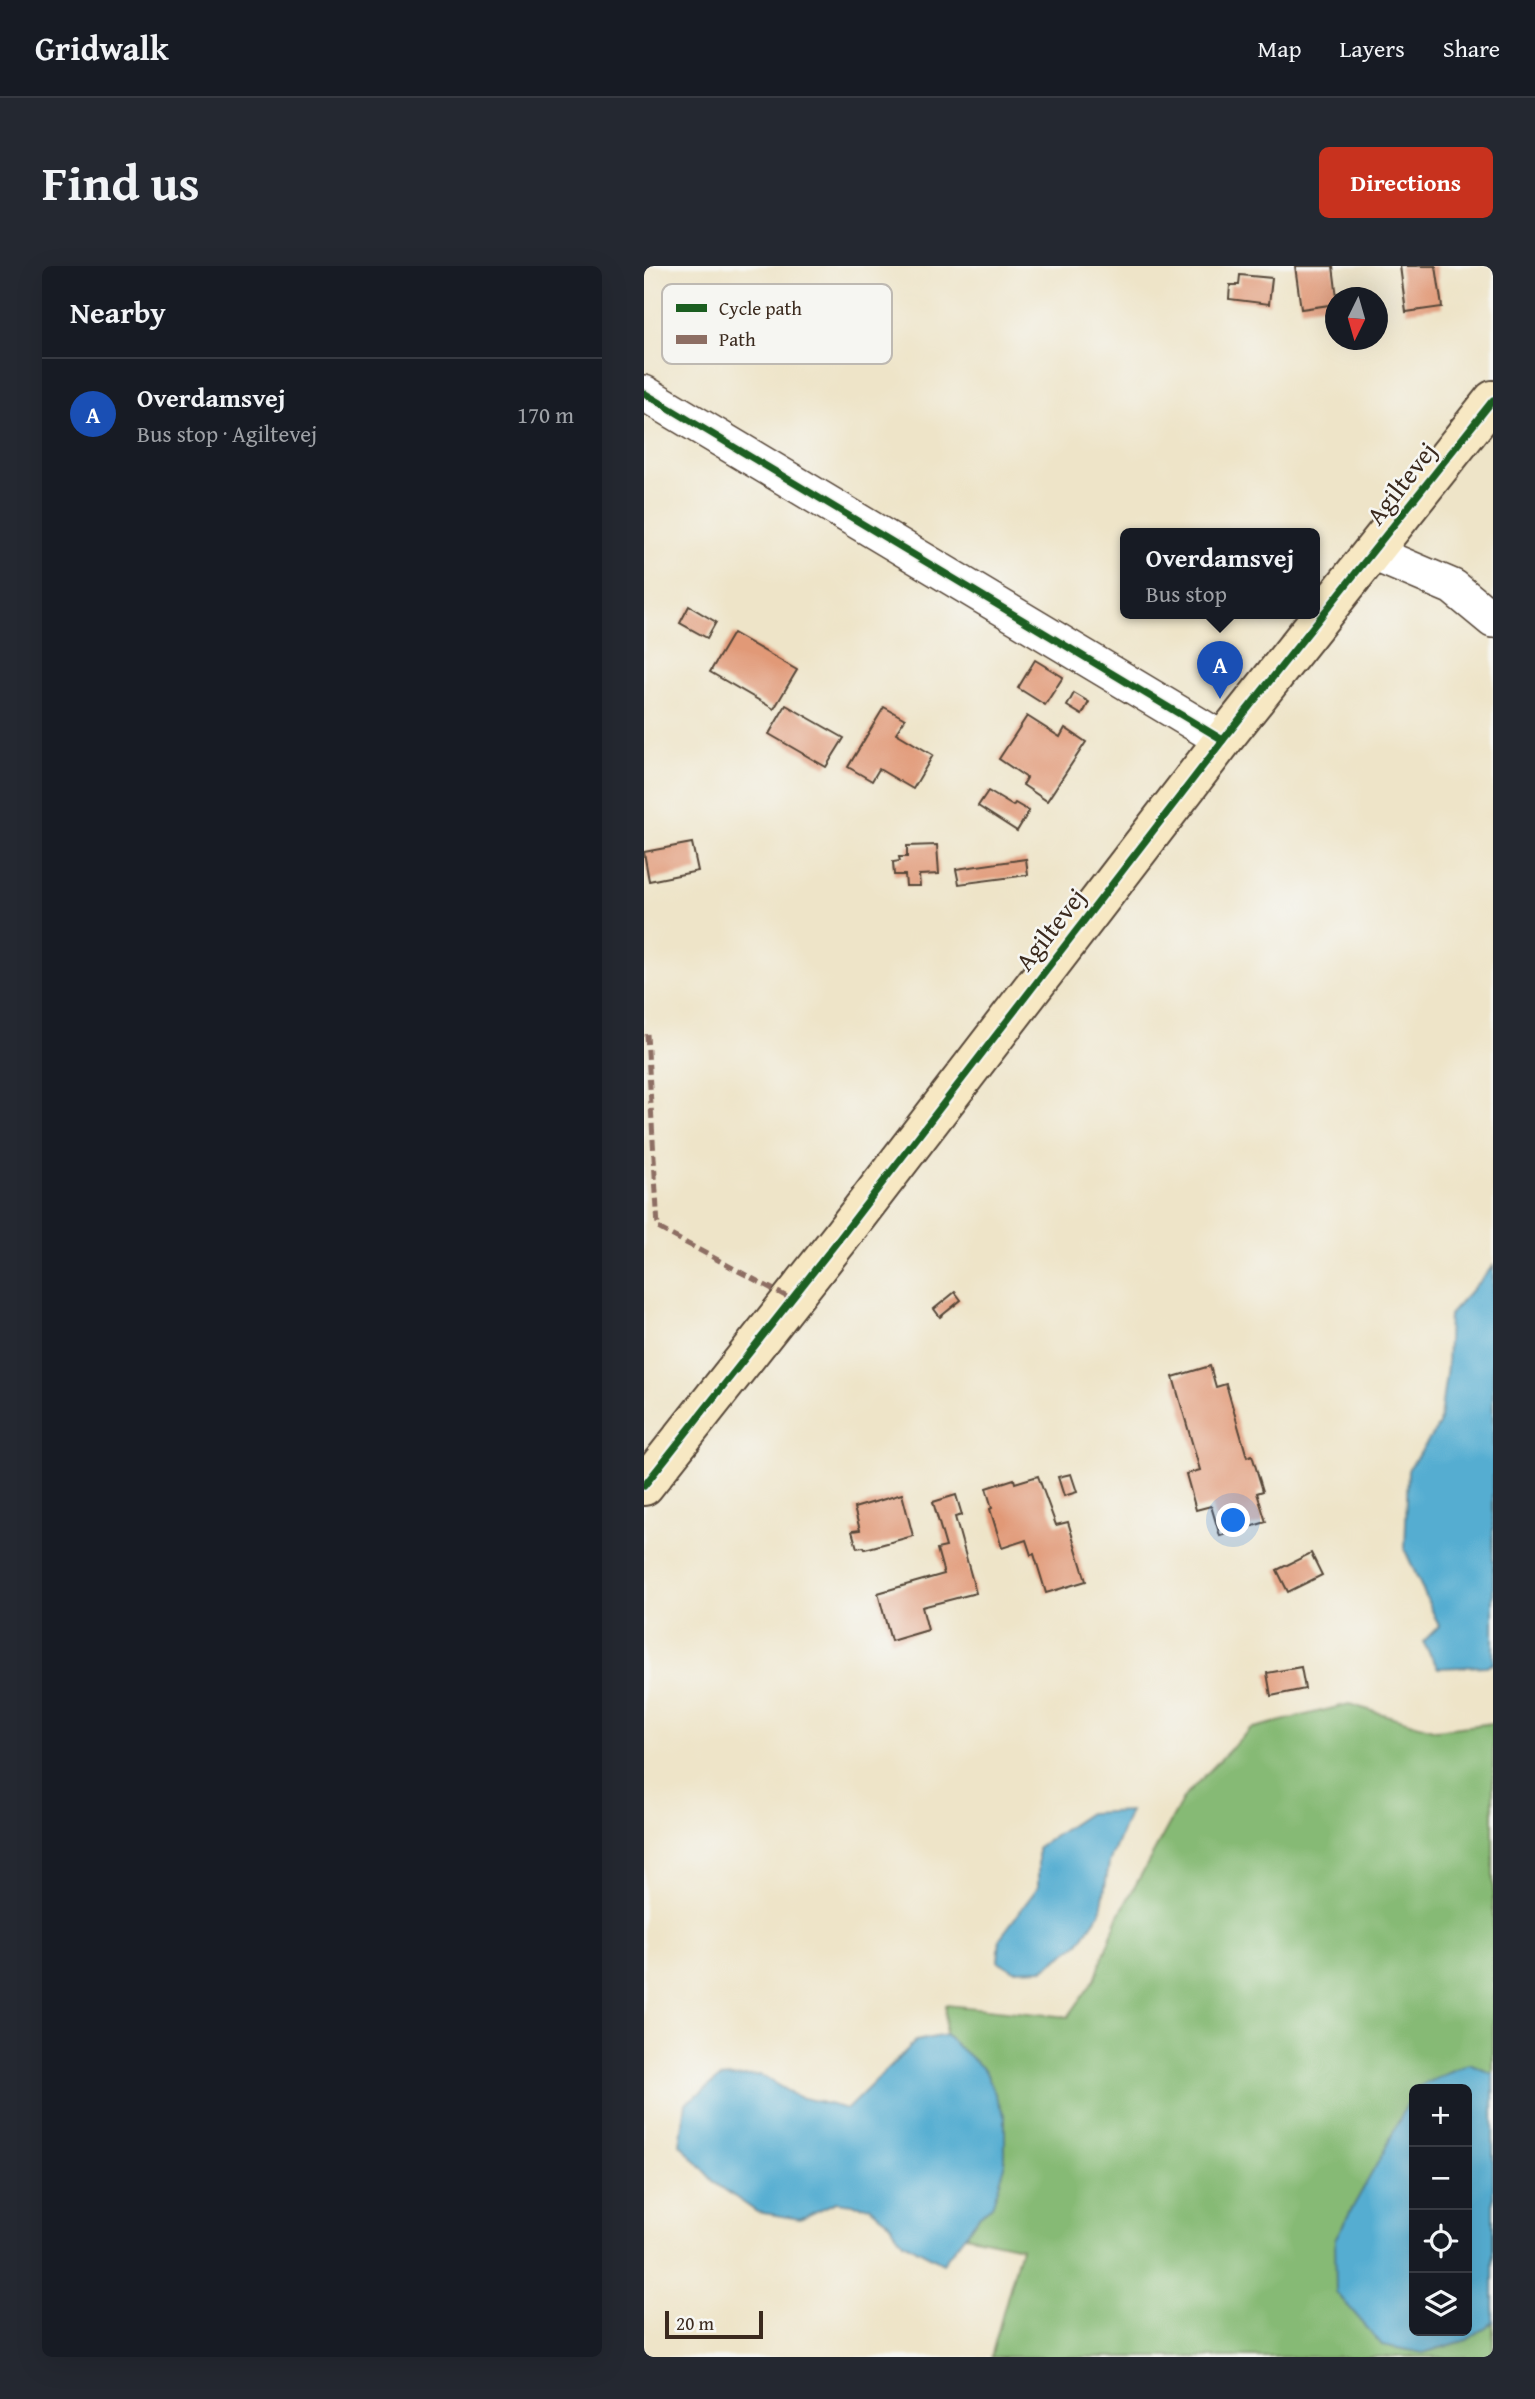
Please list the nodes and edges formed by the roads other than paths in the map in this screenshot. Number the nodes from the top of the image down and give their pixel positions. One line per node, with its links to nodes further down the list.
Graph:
1 (644, 393): 5 (street)
2 (1493, 400): 3 (street, Agiltevej)
3 (1373, 553): 4 (street); 5 (street, Agiltevej)
4 (1493, 620)
5 (1223, 740): 6 (street, Agiltevej)
6 (644, 1486)

